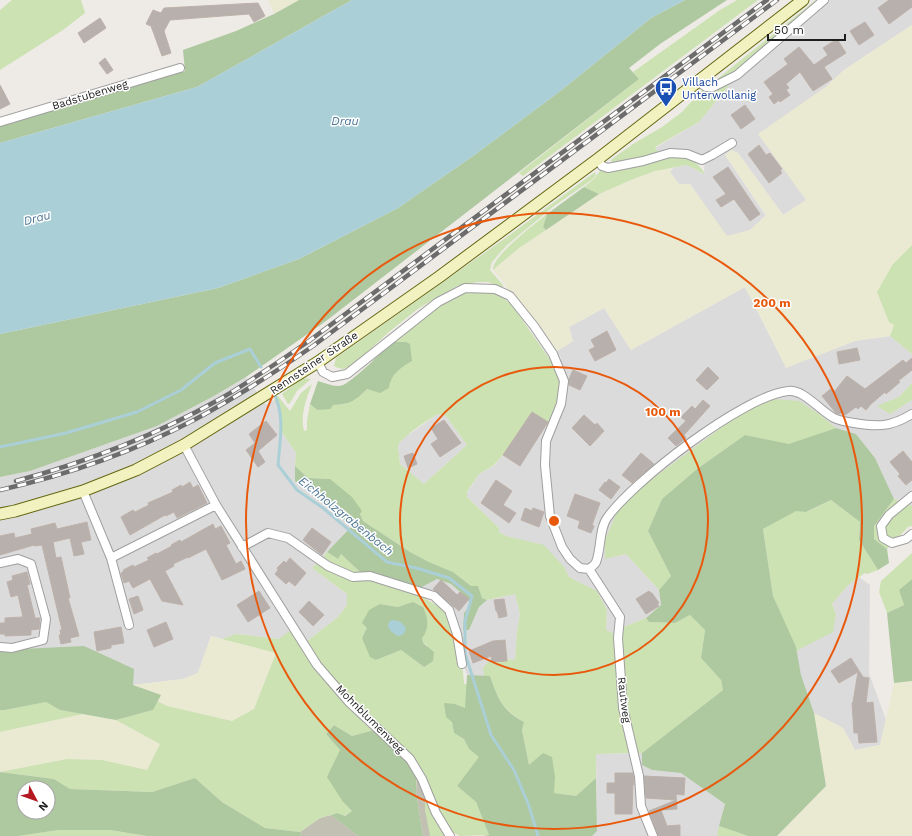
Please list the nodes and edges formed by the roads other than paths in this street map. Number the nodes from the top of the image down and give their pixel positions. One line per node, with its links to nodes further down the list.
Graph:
1 (803, 0): 4 (main road, Rennsteiner Straße)
2 (824, 0): 4 (street)
3 (180, 68): 5 (street, Badstubenweg)
4 (699, 82): 7 (main road, Rennsteiner Straße)
5 (0, 122)
6 (732, 143): 7 (street)
7 (598, 159): 8 (main road, Rennsteiner Straße)
8 (318, 362): 10 (main road, Rennsteiner Straße); 19 (street)
9 (912, 414): 19 (street)
10 (184, 445): 11 (main road, Rennsteiner Straße); 13 (street, Mohnblumenweg)
11 (83, 491): 14 (main road, Rennsteiner Straße); 17 (street)
12 (912, 496): 15 (street)
13 (216, 505): 16 (street, Mohnblumenweg); 17 (street)
14 (0, 514)
15 (912, 534)
16 (242, 547): 22 (street); 23 (street, Mohnblumenweg)
17 (111, 558): 20 (street)
18 (0, 563): 21 (street)
19 (589, 569): 24 (street, Rautweg)
20 (129, 625)
21 (0, 647)
22 (462, 664)
23 (450, 836)
24 (653, 836)

